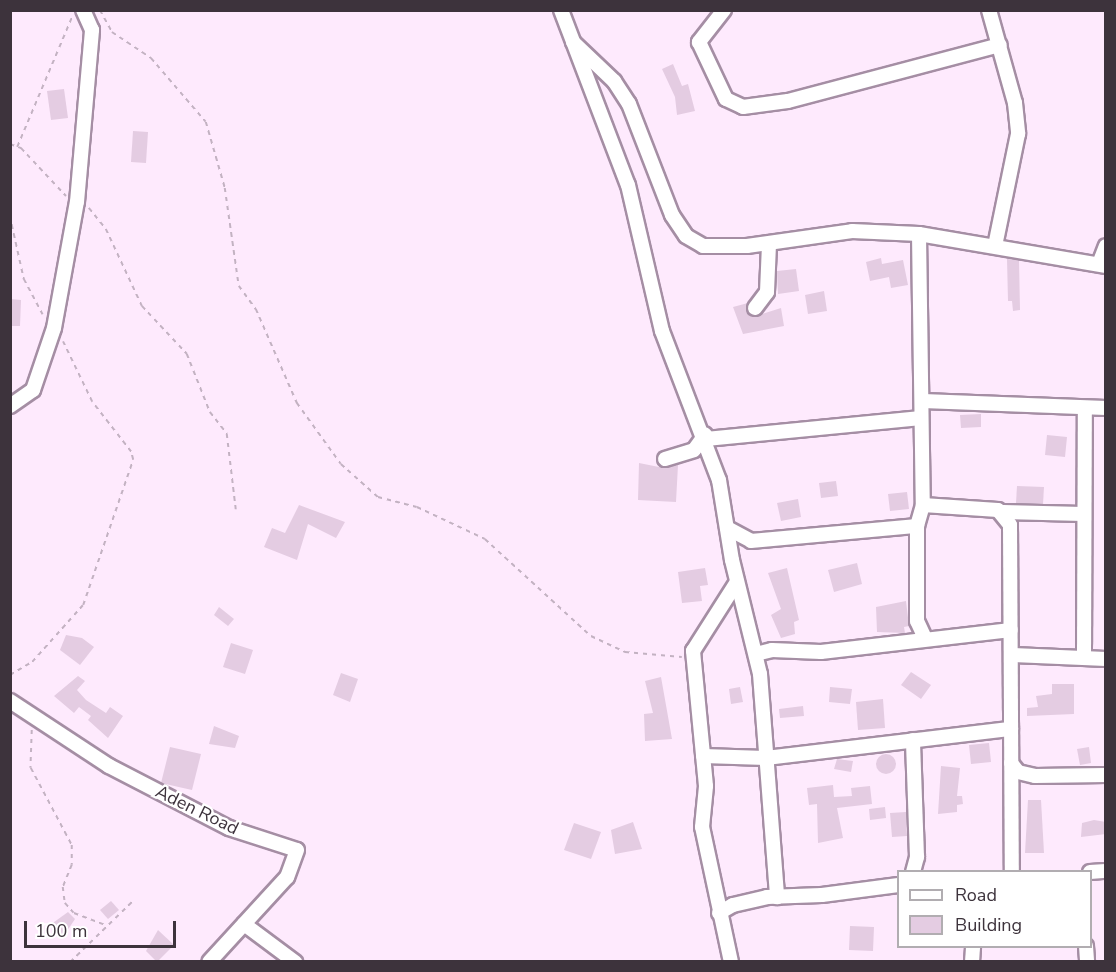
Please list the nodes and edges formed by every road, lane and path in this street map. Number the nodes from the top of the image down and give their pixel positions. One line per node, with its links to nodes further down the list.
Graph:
1 (75, 10): 10 (path)
2 (83, 10): 12 (street)
3 (100, 10): 39 (path)
4 (561, 10): 7 (street)
5 (724, 10): 8 (street)
6 (989, 10): 8 (street)
7 (571, 41): 15 (street); 26 (street)
8 (1000, 45): 16 (street)
9 (11, 144): 10 (path); 11 (path)
10 (17, 147): 12 (path)
11 (10, 148)
12 (77, 202): 20 (street); 29 (path)
13 (10, 216): 20 (path)
14 (919, 234): 15 (street); 16 (street); 21 (street)
15 (769, 244): 19 (street)
16 (995, 246): 18 (street)
17 (1106, 246): 18 (street)
18 (1102, 265)
19 (755, 308)
20 (54, 328): 22 (street); 42 (path)
21 (923, 401): 24 (street); 25 (street)
22 (10, 406)
23 (1106, 408): 24 (street)
24 (1085, 410): 31 (street)
25 (921, 418): 26 (street); 28 (street)
26 (705, 437): 27 (street); 33 (street)
27 (665, 459)
28 (923, 505): 30 (street); 32 (street)
29 (236, 509)
30 (1003, 512): 31 (street); 35 (street)
31 (1083, 514): 40 (street)
32 (917, 526): 33 (street); 36 (street)
33 (727, 528): 34 (street)
34 (737, 582): 37 (street); 39 (street)
35 (1011, 630): 36 (street); 38 (street)
36 (925, 638): 37 (street)
37 (756, 654): 48 (street)
38 (1013, 655): 40 (street); 45 (street)
39 (694, 656): 47 (street)
40 (1084, 657): 41 (street)
41 (1106, 658)
42 (10, 675)
43 (10, 701): 44 (street, Aden Road)
44 (26, 712): 57 (street, Aden Road); 58 (path)
45 (1011, 729): 46 (street); 49 (street)
46 (913, 740): 48 (street); 51 (street)
47 (703, 756): 48 (street); 56 (street)
48 (770, 757): 54 (street)
49 (1011, 764): 50 (street); 52 (street)
50 (1106, 775)
51 (914, 870)
52 (1012, 870)
53 (897, 885): 54 (street)
54 (777, 897): 56 (street)
55 (132, 902): 58 (path)
56 (719, 913): 62 (street)
57 (244, 924): 60 (street, Aden Road); 61 (street)
58 (106, 925): 59 (path)
59 (70, 962)
60 (209, 962)
61 (295, 962)
62 (731, 962)

